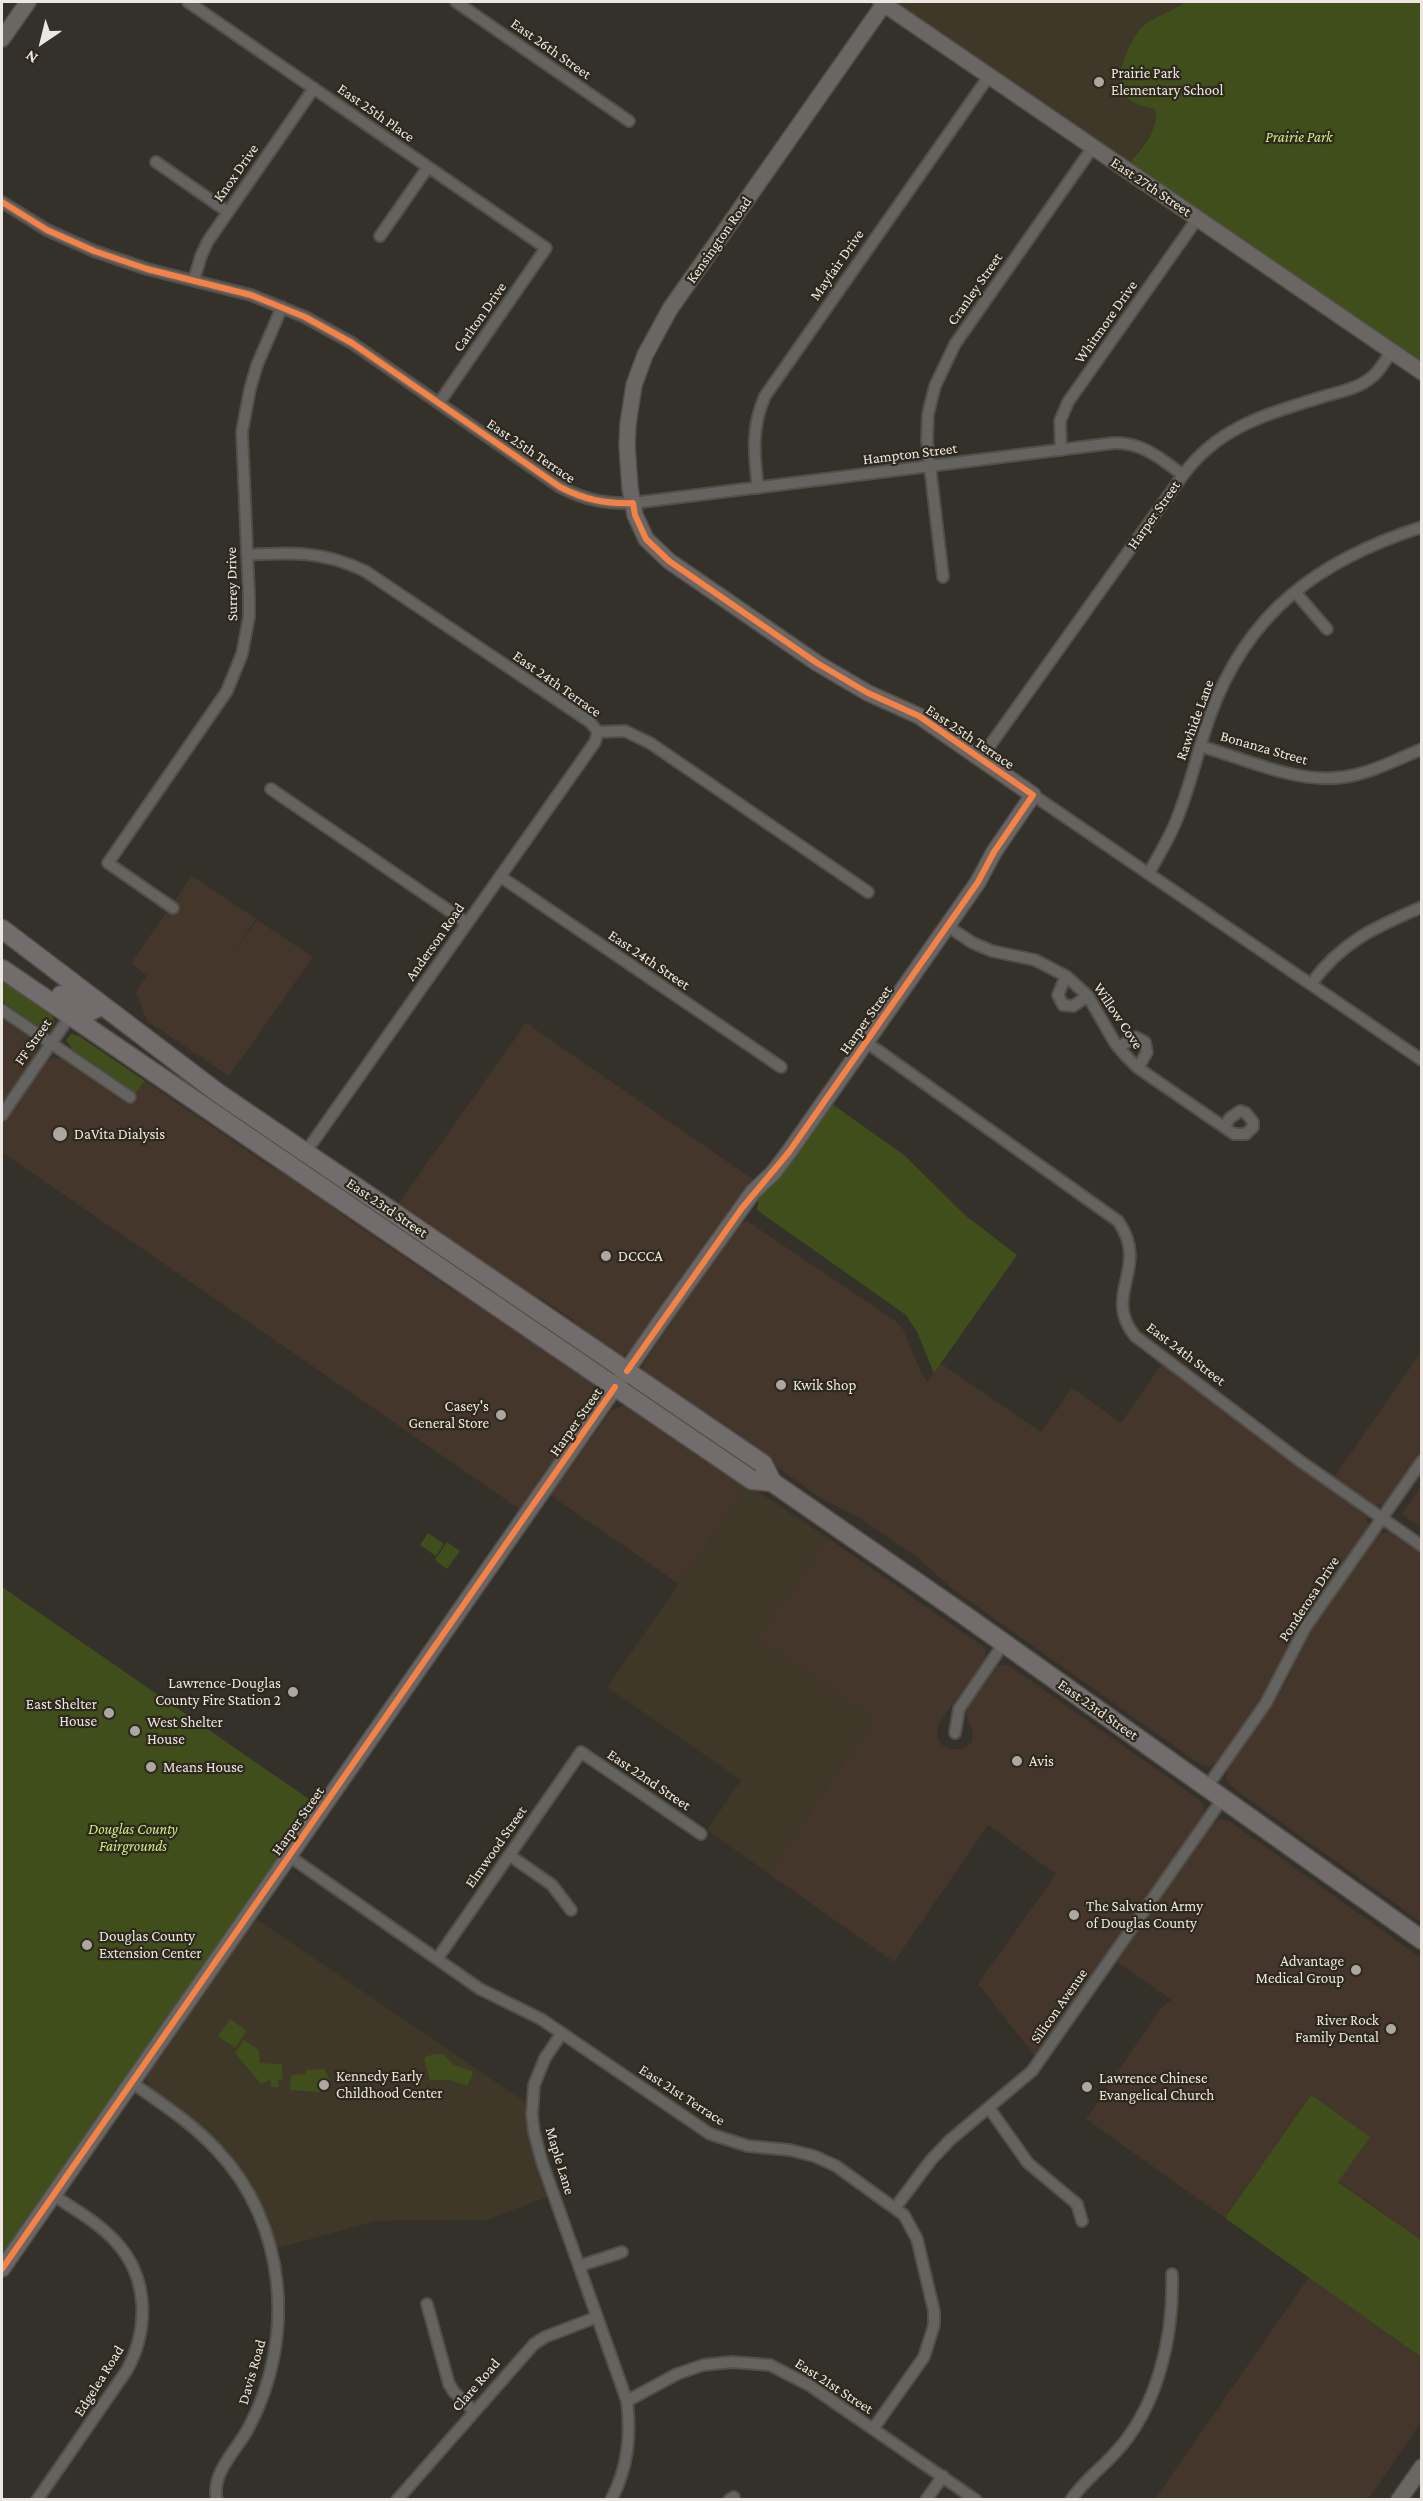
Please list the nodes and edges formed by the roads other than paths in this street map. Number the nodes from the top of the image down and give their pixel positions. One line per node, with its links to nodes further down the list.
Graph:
1 (28, 2): 6 (street)
2 (189, 2): 8 (street, East 25th Place)
3 (456, 2): 5 (street, East 26th Street)
4 (883, 3): 7 (street, East 27th Street); 27 (street, Kensington Road)
5 (470, 6): 9 (street, East 26th Street)
6 (2, 39)
7 (989, 76): 10 (street, East 27th Street); 26 (street, Mayfair Drive)
8 (314, 88): 12 (street, East 25th Place); 14 (street, Knox Drive)
9 (629, 121)
10 (1093, 147): 15 (street, East 27th Street); 24 (street, Cranley Street)
11 (156, 162): 14 (street)
12 (428, 167): 16 (street); 17 (street, East 25th Place)
13 (2, 202): 18 (street, East 25th Terrace)
14 (228, 212): 18 (street, Knox Drive)
15 (1197, 219): 20 (street, East 27th Street); 23 (street, Whitmore Drive)
16 (380, 236)
17 (546, 248): 22 (street, Carlton Drive)
18 (194, 280): 19 (street, East 25th Terrace)
19 (282, 307): 22 (street, East 25th Terrace); 29 (street, Surrey Drive)
20 (1391, 352): 21 (street, East 27th Street); 25 (street, Harper Street)
21 (1422, 372)
22 (439, 403): 27 (street, East 25th Terrace)
23 (1061, 450): 24 (street, Hampton Street); 25 (street, Hampton Street)
24 (930, 466): 26 (street, Hampton Street); 30 (street, Cranley Street)
25 (1183, 475): 36 (street, Harper Street)
26 (758, 488): 27 (street, Hampton Street)
27 (633, 503): 36 (street, East 25th Terrace)
28 (1422, 527): 31 (street, Rawhide Lane)
29 (247, 555): 33 (street, East 24th Terrace); 43 (street, Surrey Drive)
30 (943, 577)
31 (1295, 592): 32 (street); 34 (street, Rawhide Lane)
32 (1327, 629)
33 (598, 732): 40 (street, Anderson Road); 41 (street, East 24th Terrace)
34 (1200, 746): 35 (street, Bonanza Street); 39 (street, Rawhide Lane)
35 (1422, 749)
36 (981, 759): 38 (street, East 25th Terrace)
37 (271, 789): 44 (street)
38 (1033, 795): 39 (street, East 25th Terrace); 45 (street, Harper Street)
39 (1149, 873): 50 (street, East 25th Terrace)
40 (501, 877): 44 (street, Anderson Road); 59 (street, East 24th Street)
41 (868, 892)
42 (1422, 907): 50 (street)
43 (173, 908)
44 (467, 923): 64 (street, Anderson Road)
45 (948, 926): 49 (street, Willow Cove); 55 (street, Harper Street)
46 (2, 929): 52 (main road, East 23rd Street)
47 (2, 957): 52 (main road)
48 (2, 969): 54 (main road, East 23rd Street)
49 (1066, 976): 51 (street, Willow Cove); 51 (street)
50 (1311, 984): 58 (street, East 25th Terrace)
51 (1088, 996): 57 (street, Willow Cove)
52 (101, 1006): 64 (main road, East 23rd Street)
53 (2, 1010): 56 (street)
54 (70, 1016): 56 (street, FF Street); 65 (main road, East 23rd Street)
55 (866, 1042): 66 (street, Harper Street); 70 (street, East 24th Street)
56 (51, 1043): 61 (street); 62 (street, FF Street)
57 (1118, 1047): 60 (street, Willow Cove); 60 (street)
58 (1422, 1060)
59 (781, 1067)
60 (1138, 1068): 63 (street, Willow Cove)
61 (130, 1097)
62 (2, 1115)
63 (1224, 1127)
64 (305, 1152): 65 (street, Anderson Road); 66 (main road, East 23rd Street)
65 (294, 1169): 67 (main road, East 23rd Street)
66 (627, 1371): 67 (street, Harper Street); 69 (main road, East 23rd Street)
67 (615, 1387): 69 (main road, East 23rd Street); 79 (street, Harper Street)
68 (1422, 1461): 70 (street, Ponderosa Drive)
69 (772, 1482): 72 (main road, East 23rd Street)
70 (1382, 1518): 71 (street, East 24th Street); 75 (street, Ponderosa Drive)
71 (1422, 1546)
72 (1004, 1643): 73 (street); 75 (main road, East 23rd Street)
73 (955, 1733)
74 (580, 1752): 77 (street, East 22nd Street); 78 (street, Elmwood Street)
75 (1207, 1787): 76 (main road, East 23rd Street)
76 (1223, 1798): 81 (main road, East 23rd Street); 85 (street, Silicon Avenue)
77 (701, 1834)
78 (509, 1855): 80 (street); 82 (street, Elmwood Street)
79 (289, 1856): 82 (street, East 21st Terrace); 84 (street, Harper Street)
80 (571, 1910)
81 (1422, 1940)
82 (437, 1959): 83 (street, East 21st Terrace)
83 (562, 2033): 87 (street, East 21st Terrace); 90 (street, Maple Lane)
84 (131, 2082): 86 (street, Harper Street); 101 (street, Davis Road)
85 (989, 2108): 87 (street, Silicon Avenue); 88 (street)
86 (53, 2195): 91 (street, Harper Street); 100 (street, Edgelea Road)
87 (895, 2208): 97 (street, East 21st Terrace)
88 (1083, 2221)
89 (622, 2252): 90 (street)
90 (579, 2266): 94 (street, Maple Lane)
91 (2, 2269)
92 (1172, 2274): 106 (street)
93 (428, 2304): 96 (street)
94 (597, 2317): 95 (street, Maple Lane); 96 (street, Clare Road)
95 (627, 2401): 97 (street, East 21st Street); 103 (street, Maple Lane)
96 (474, 2411): 102 (street, Clare Road)
97 (873, 2429): 99 (street, East 21st Street)
98 (1422, 2467): 107 (street)
99 (943, 2476): 104 (street); 105 (street, East 21st Street)
100 (37, 2499)
101 (217, 2499)
102 (397, 2499)
103 (611, 2499)
104 (926, 2499)
105 (976, 2499)
106 (1071, 2499)
107 (1399, 2499)

